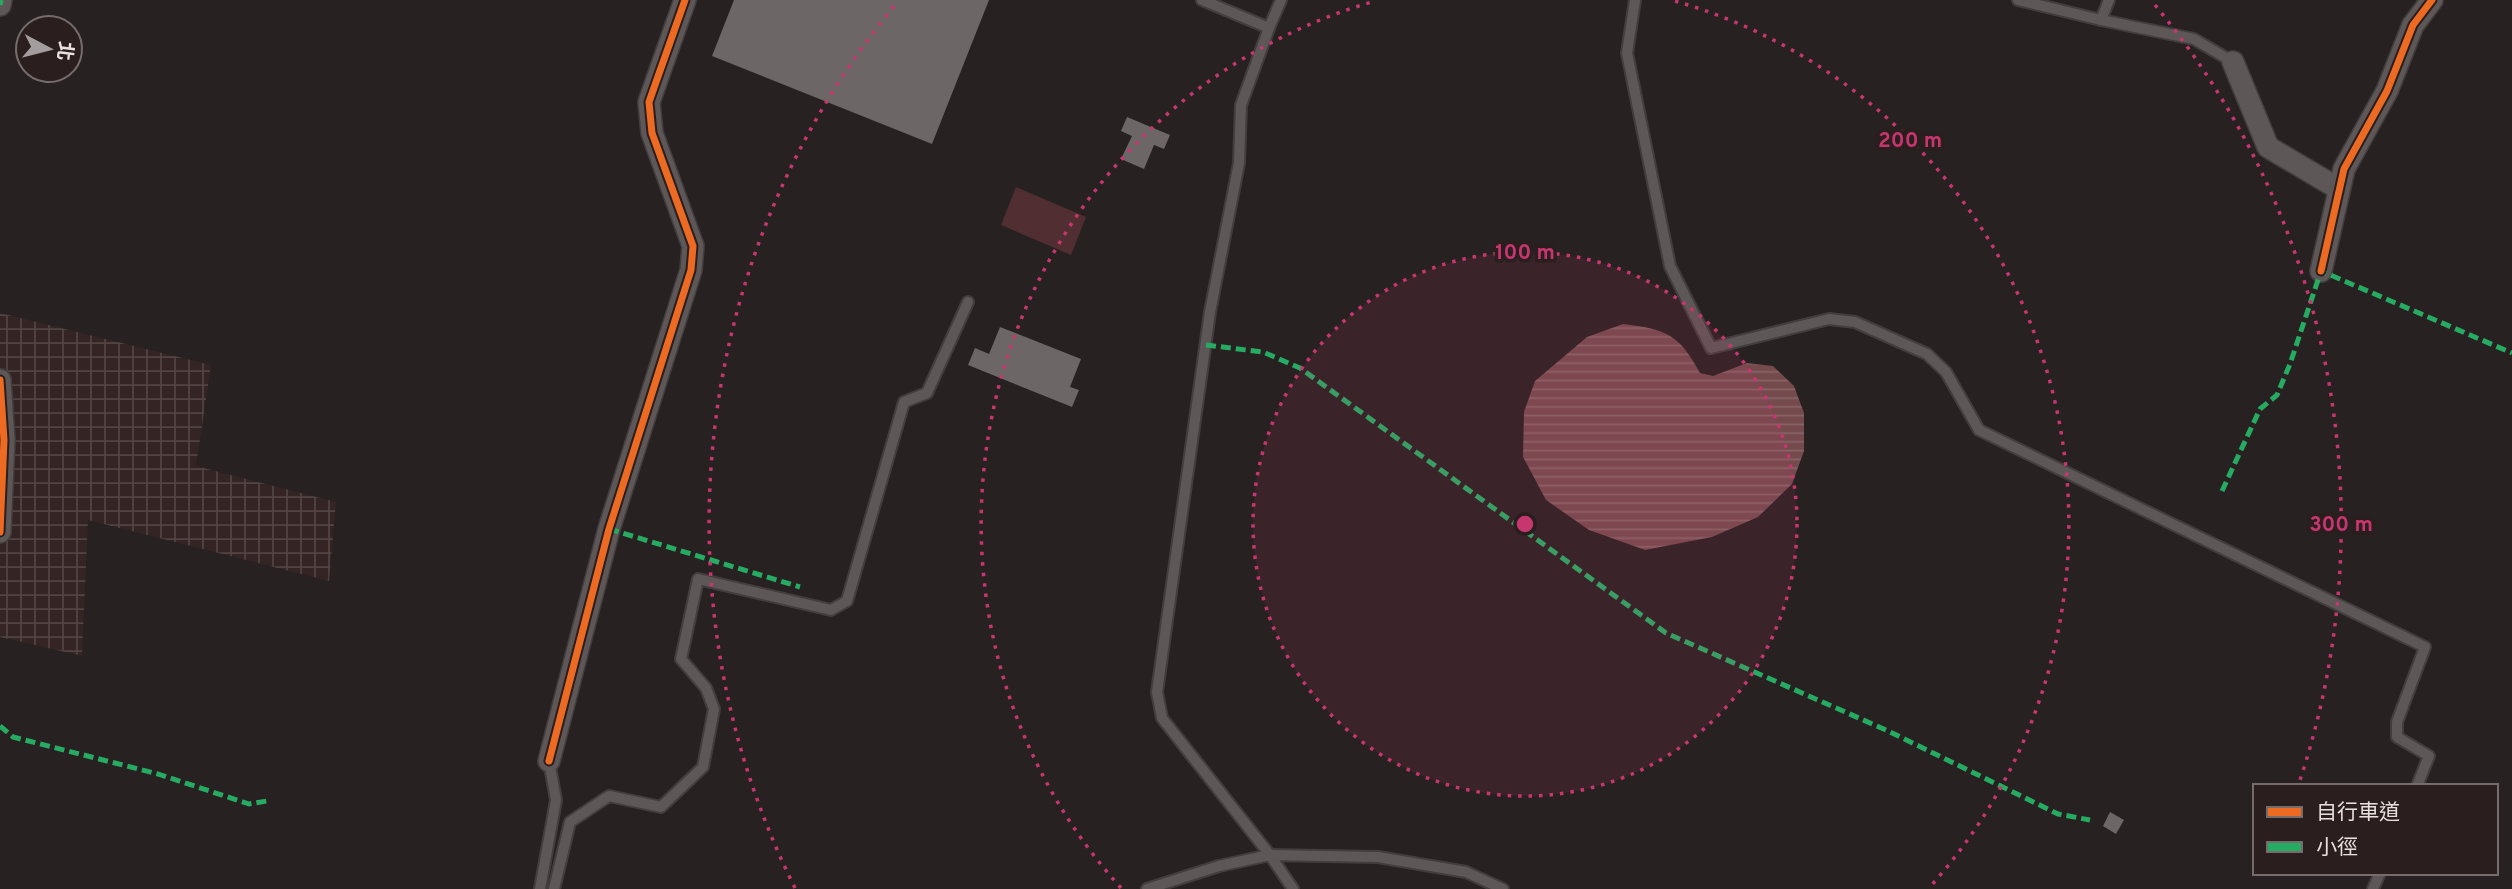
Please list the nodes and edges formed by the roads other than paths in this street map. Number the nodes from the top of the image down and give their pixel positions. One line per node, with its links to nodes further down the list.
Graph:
1 (685, 0): 16 (street)
2 (1202, 0): 9 (lane)
3 (1281, 0): 9 (lane)
4 (1635, 0): 17 (lane)
5 (2018, 0): 8 (lane)
6 (2109, 0): 8 (lane)
7 (2432, 0): 11 (street)
8 (2101, 20): 10 (lane)
9 (1269, 28): 18 (lane)
10 (2234, 62): 11 (street)
11 (2339, 189): 12 (street)
12 (2321, 271)
13 (968, 302): 20 (lane)
14 (0, 380): 15 (street)
15 (0, 533)
16 (549, 761): 19 (lane)
17 (2418, 784)
18 (1270, 855): 21 (lane); 22 (lane); 23 (lane)
19 (540, 889)
20 (554, 889)
21 (1147, 889)
22 (1293, 889)
23 (1503, 889)

